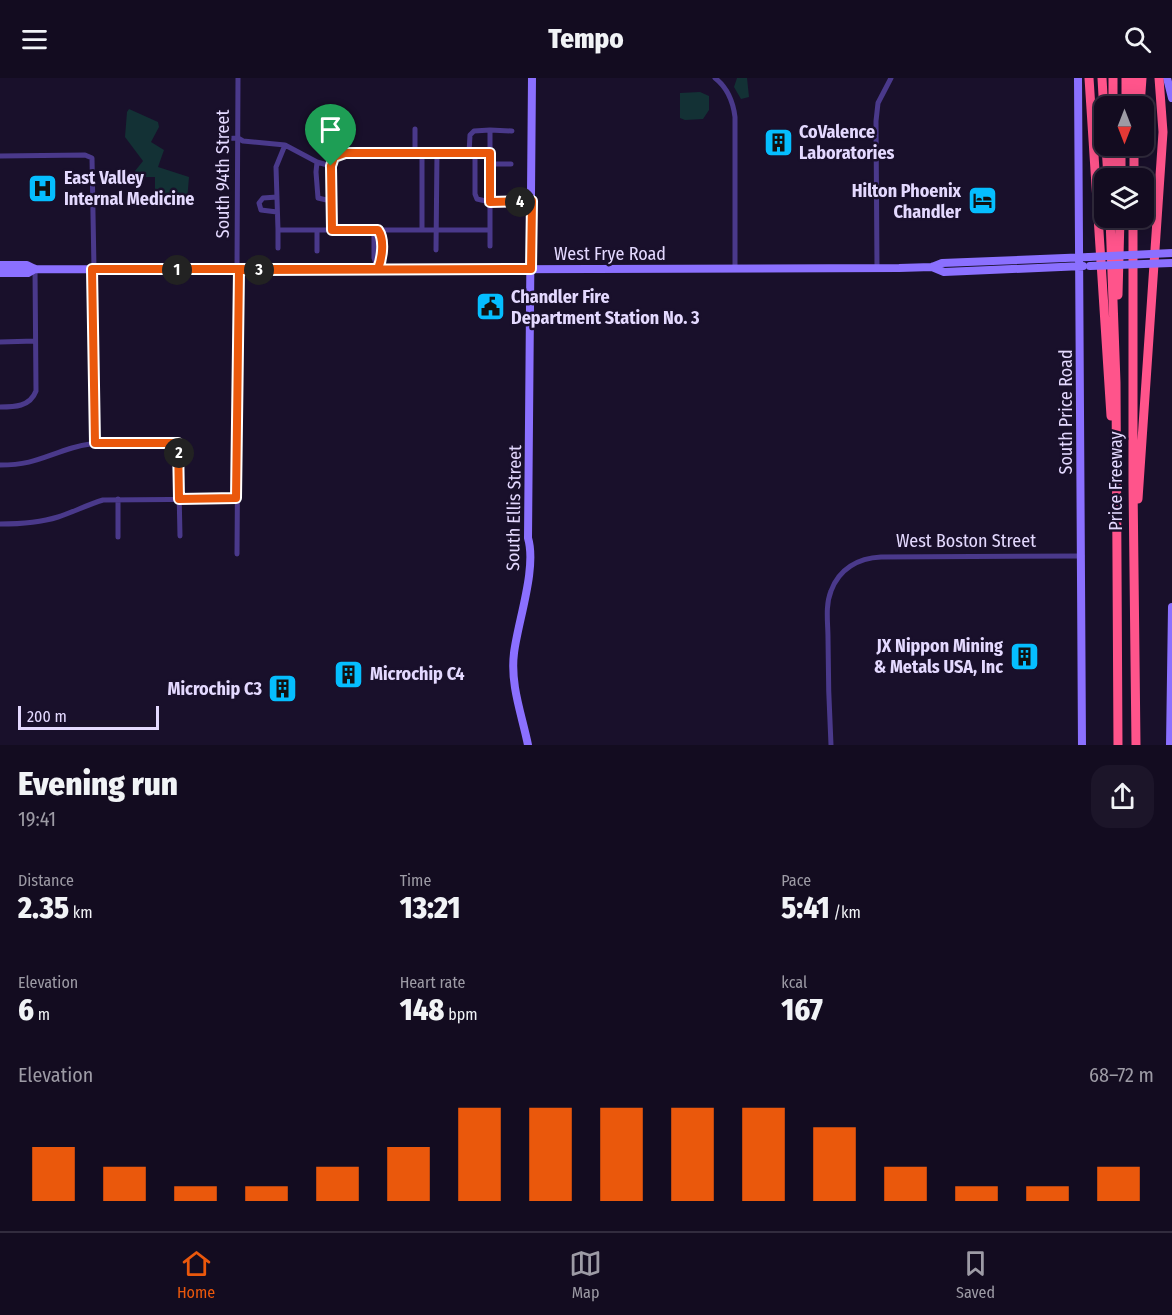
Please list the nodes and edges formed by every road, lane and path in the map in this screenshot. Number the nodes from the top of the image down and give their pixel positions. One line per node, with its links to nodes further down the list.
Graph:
1 (238, 78): 25 (street, South 94th Street)
2 (532, 78): 40 (street, South Ellis Street)
3 (715, 78): 65 (street)
4 (891, 78): 66 (street)
5 (1078, 78): 60 (street, South Price Road)
6 (1089, 78): 83 (highway)
7 (1102, 78): 15 (highway)
8 (1113, 78): 16 (highway)
9 (1120, 78): 17 (highway)
10 (1126, 78): 18 (highway)
11 (1134, 78): 19 (highway)
12 (1142, 78): 20 (highway)
13 (1159, 78): 87 (highway)
14 (1167, 78): 21 (street)
15 (1103, 96)
16 (1113, 96)
17 (1121, 96)
18 (1126, 96)
19 (1134, 96)
20 (1141, 96)
21 (1172, 98)
22 (415, 129): 28 (street)
23 (490, 130): 24 (street); 31 (street); 32 (street)
24 (512, 130)
25 (238, 138): 26 (street); 27 (street); 71 (street, South 94th Street)
26 (220, 139)
27 (285, 146): 34 (street); 38 (street)
28 (415, 152): 29 (street); 37 (street)
29 (422, 152): 30 (street); 52 (street)
30 (437, 152): 31 (street); 53 (street)
31 (472, 153): 32 (street); 41 (street)
32 (490, 153): 35 (street)
33 (0, 156): 68 (street)
34 (317, 162): 37 (street); 39 (street)
35 (490, 164): 36 (street); 41 (street)
36 (511, 164)
37 (331, 166): 39 (street)
38 (277, 197): 42 (street); 42 (street)
39 (331, 201): 50 (street)
40 (532, 201): 41 (street); 70 (street, South Ellis Street)
41 (490, 202): 54 (street)
42 (278, 212): 48 (street)
43 (1111, 228): 73 (highway)
44 (1115, 228): 73 (highway)
45 (1120, 228): 73 (highway)
46 (1127, 228): 74 (highway)
47 (1133, 228): 74 (highway, Price Freeway)
48 (278, 230): 49 (street); 56 (street)
49 (317, 230): 50 (street); 58 (street)
50 (332, 230): 51 (street)
51 (378, 230): 52 (street); 69 (street)
52 (422, 230): 53 (street)
53 (437, 230): 54 (street); 57 (street)
54 (489, 230): 55 (street)
55 (490, 246)
56 (278, 248)
57 (436, 250)
58 (317, 251)
59 (1172, 253): 60 (street, West Frye Road, bridge)
60 (1079, 257): 62 (street, West Frye Road); 64 (street, South Price Road)
61 (1171, 263): 64 (street, West Frye Road, bridge)
62 (1018, 264): 64 (street, West Frye Road); 66 (street, West Frye Road)
63 (0, 265): 67 (street, West Frye Road)
64 (1079, 266): 89 (street, South Price Road)
65 (735, 268): 66 (street, West Frye Road); 70 (street, West Frye Road)
66 (877, 268)
67 (35, 269): 68 (street, West Frye Road); 72 (street, West Frye Road); 75 (street)
68 (93, 269): 71 (street, West Frye Road); 78 (street)
69 (378, 269): 70 (street, West Frye Road); 71 (street, West Frye Road)
70 (531, 269): 92 (street, South Ellis Street)
71 (238, 270): 80 (street, South 94th Street)
72 (0, 273)
73 (1115, 315): 83 (highway, Price Freeway)
74 (1132, 315): 87 (highway, Price Freeway)
75 (35, 341): 76 (street); 77 (street)
76 (0, 342)
77 (0, 407)
78 (95, 443): 79 (street); 82 (street)
79 (0, 465)
80 (236, 498): 82 (street); 88 (street, South 94th Street)
81 (118, 499): 82 (street); 84 (street); 86 (street)
82 (179, 499): 85 (street)
83 (1116, 508): 95 (highway, Price Freeway)
84 (0, 524)
85 (180, 536)
86 (118, 537)
87 (1133, 537): 96 (highway, Price Freeway)
88 (237, 554)
89 (1082, 556): 93 (street, West Boston Street); 94 (street, South Price Road)
90 (1172, 607): 91 (street)
91 (1171, 654): 97 (street)
92 (528, 745)
93 (831, 745)
94 (1082, 745)
95 (1118, 745)
96 (1136, 745)
97 (1170, 745)

